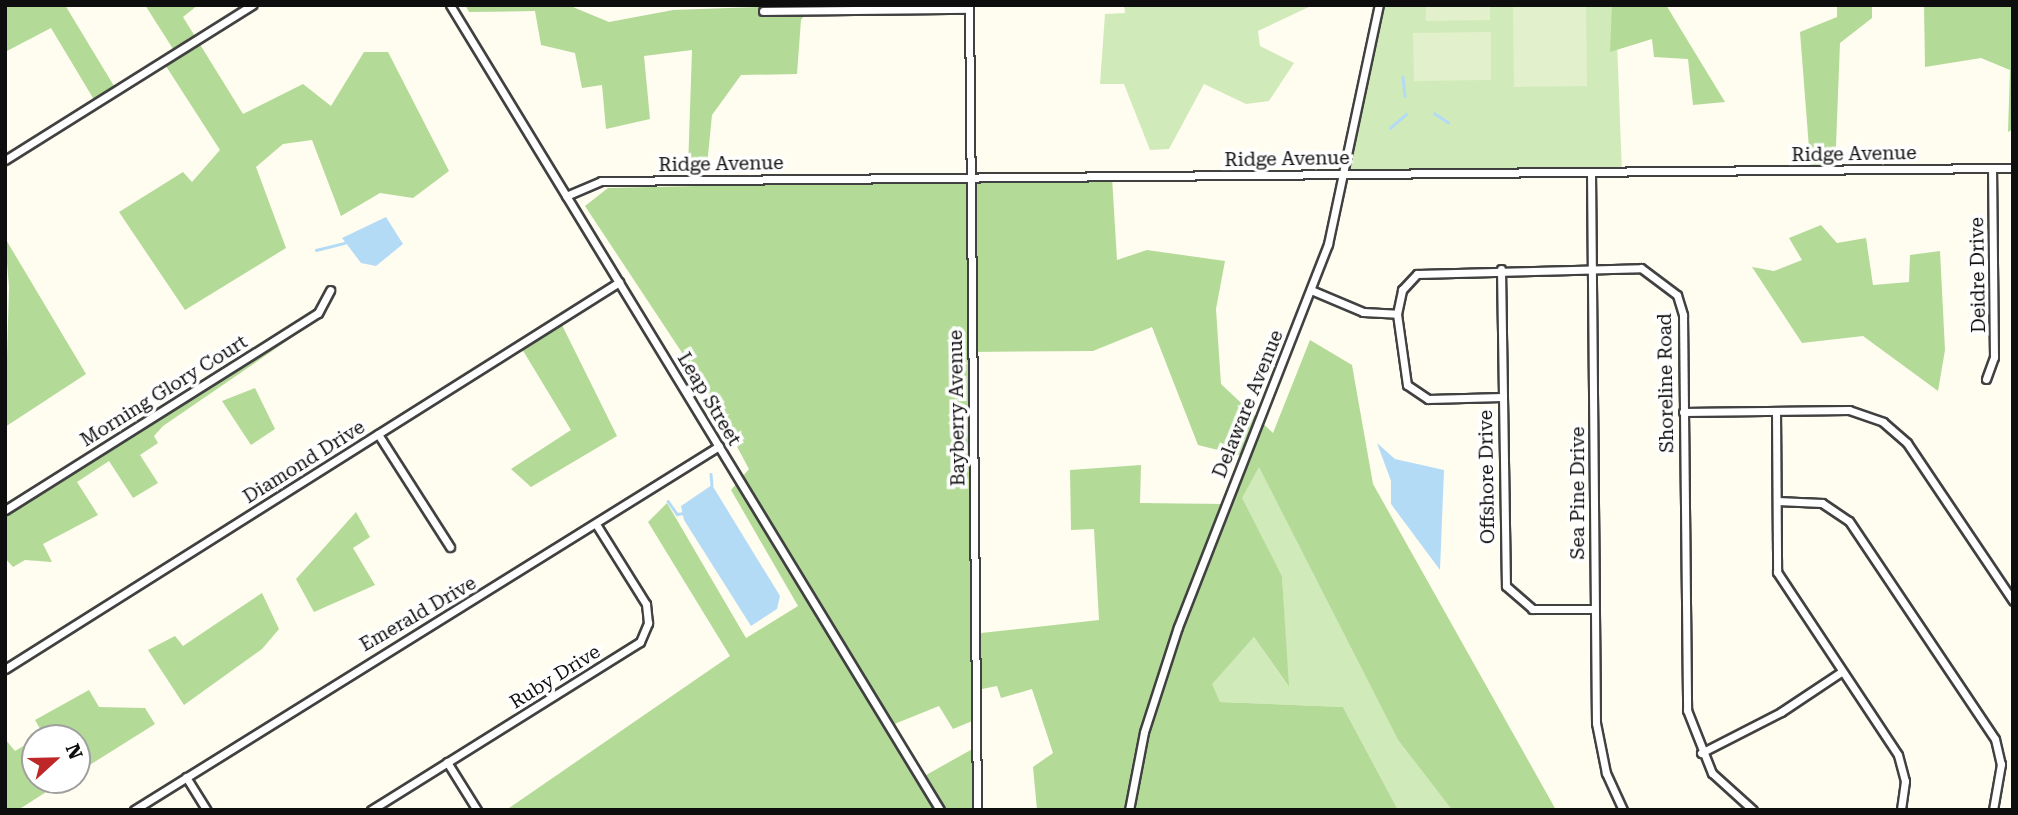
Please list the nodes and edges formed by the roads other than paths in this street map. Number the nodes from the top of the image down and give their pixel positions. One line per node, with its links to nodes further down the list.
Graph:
1 (252, 5): 6 (street)
2 (450, 5): 12 (street, Leap Street)
3 (1379, 5): 10 (street, Delaware Avenue)
4 (969, 7): 5 (street); 11 (street, Bayberry Avenue)
5 (763, 11)
6 (5, 160)
7 (1992, 168): 8 (street, Ridge Avenue); 9 (street, Ridge Avenue); 19 (street, Deidre Drive)
8 (2013, 168)
9 (1591, 172): 10 (street, Ridge Avenue); 13 (street, Sea Pine Drive)
10 (1343, 173): 11 (street, Ridge Avenue); 17 (street, Delaware Avenue)
11 (971, 178): 12 (street, Ridge Avenue); 41 (street, Bayberry Avenue)
12 (566, 196): 15 (street, Leap Street)
13 (1591, 267): 14 (street, Shoreline Road); 22 (street, Shoreline Road); 30 (street, Sea Pine Drive)
14 (1501, 269): 18 (street, Shoreline Road); 20 (street, Offshore Drive)
15 (619, 282): 23 (street, Diamond Drive); 24 (street, Leap Street)
16 (330, 290): 26 (street, Morning Glory Court)
17 (1311, 290): 18 (street); 42 (street, Delaware Avenue)
18 (1398, 314): 20 (street, Shoreline Road)
19 (1986, 379)
20 (1502, 397): 30 (street, Offshore Drive)
21 (1776, 411): 22 (street); 25 (street); 29 (street)
22 (1683, 412): 33 (street, Shoreline Road)
23 (378, 434): 28 (street); 31 (street, Diamond Drive)
24 (719, 446): 27 (street, Emerald Drive); 40 (street, Leap Street)
25 (1777, 501): 32 (street); 46 (street)
26 (5, 510)
27 (596, 524): 34 (street, Ruby Drive); 35 (street, Emerald Drive)
28 (450, 547)
29 (2013, 601)
30 (1594, 609): 43 (street, Sea Pine Drive)
31 (5, 669)
32 (1841, 672): 33 (street); 45 (street)
33 (1701, 753): 44 (street, Shoreline Road)
34 (447, 762): 38 (street, Ruby Drive); 39 (street)
35 (186, 777): 36 (street, Emerald Drive); 37 (street)
36 (134, 810)
37 (206, 810)
38 (372, 810)
39 (477, 810)
40 (940, 810)
41 (977, 810)
42 (1129, 810)
43 (1623, 810)
44 (1753, 810)
45 (1901, 810)
46 (1993, 810)

